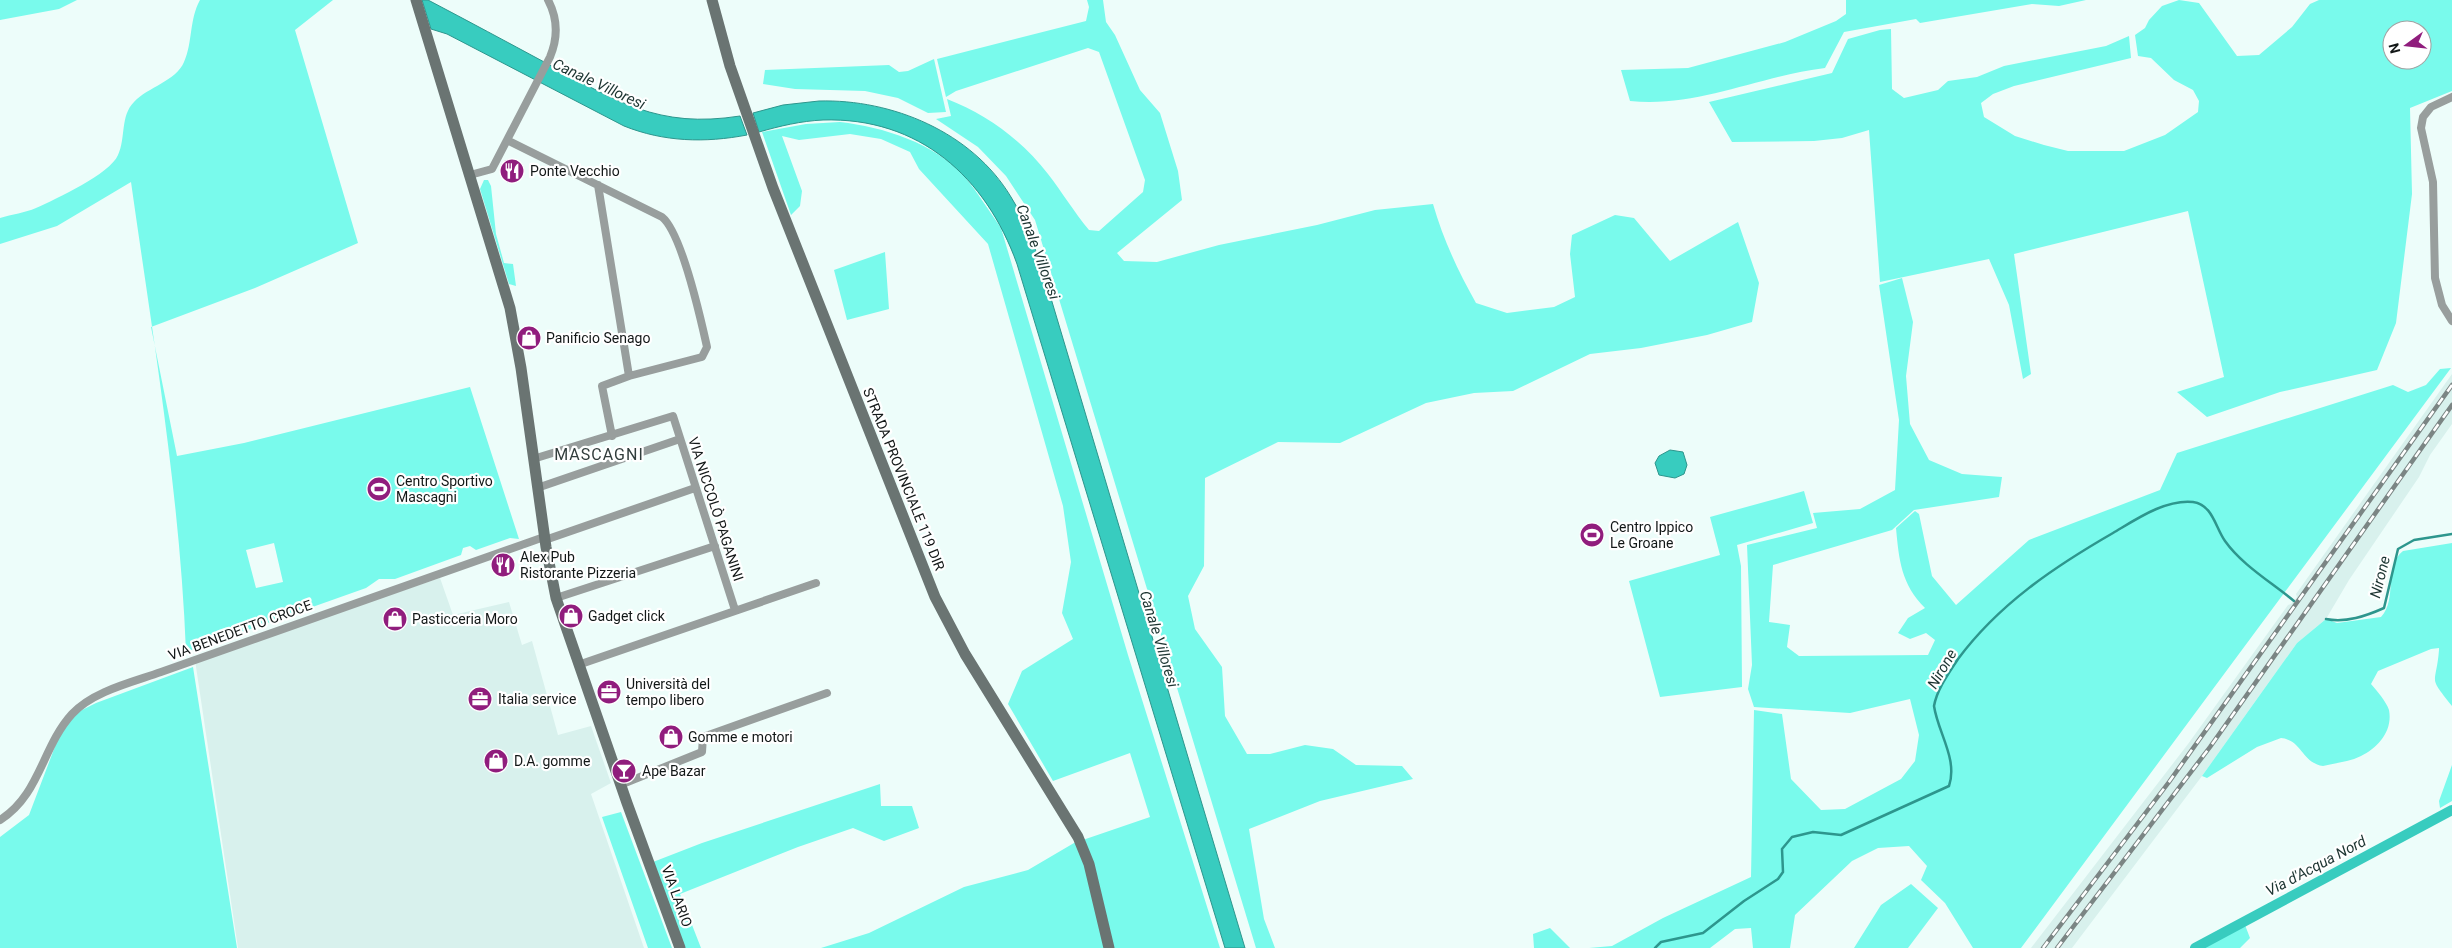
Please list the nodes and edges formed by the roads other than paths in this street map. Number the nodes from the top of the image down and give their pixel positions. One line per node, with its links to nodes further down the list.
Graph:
1 (416, 0): 6 (street, VIA LARIO)
2 (548, 0): 5 (street)
3 (712, 0): 25 (street, STRADA PROVINCIALE 119 DIR)
4 (2452, 97): 8 (street)
5 (508, 140): 6 (street); 7 (street)
6 (470, 175): 12 (street, VIA LARIO)
7 (598, 186): 9 (street); 9 (street)
8 (2452, 321)
9 (629, 376): 10 (street)
10 (612, 436): 11 (street, VIA NICCOLÒ PAGANINI); 12 (street)
11 (680, 439): 13 (street); 14 (street, VIA NICCOLÒ PAGANINI)
12 (533, 459): 13 (street, VIA LARIO)
13 (537, 488): 15 (street, VIA LARIO)
14 (695, 488): 15 (street, VIA BENEDETTO CROCE); 16 (street, VIA NICCOLÒ PAGANINI)
15 (544, 538): 18 (street, VIA LARIO); 23 (street, VIA BENEDETTO CROCE)
16 (715, 546): 18 (street); 19 (street, VIA NICCOLÒ PAGANINI)
17 (816, 583): 19 (street)
18 (556, 598): 20 (street, VIA LARIO)
19 (735, 610): 20 (street)
20 (578, 665): 22 (street, VIA LARIO)
21 (827, 693): 22 (street)
22 (620, 785): 24 (street, VIA LARIO)
23 (0, 820)
24 (680, 948)
25 (1110, 948)

